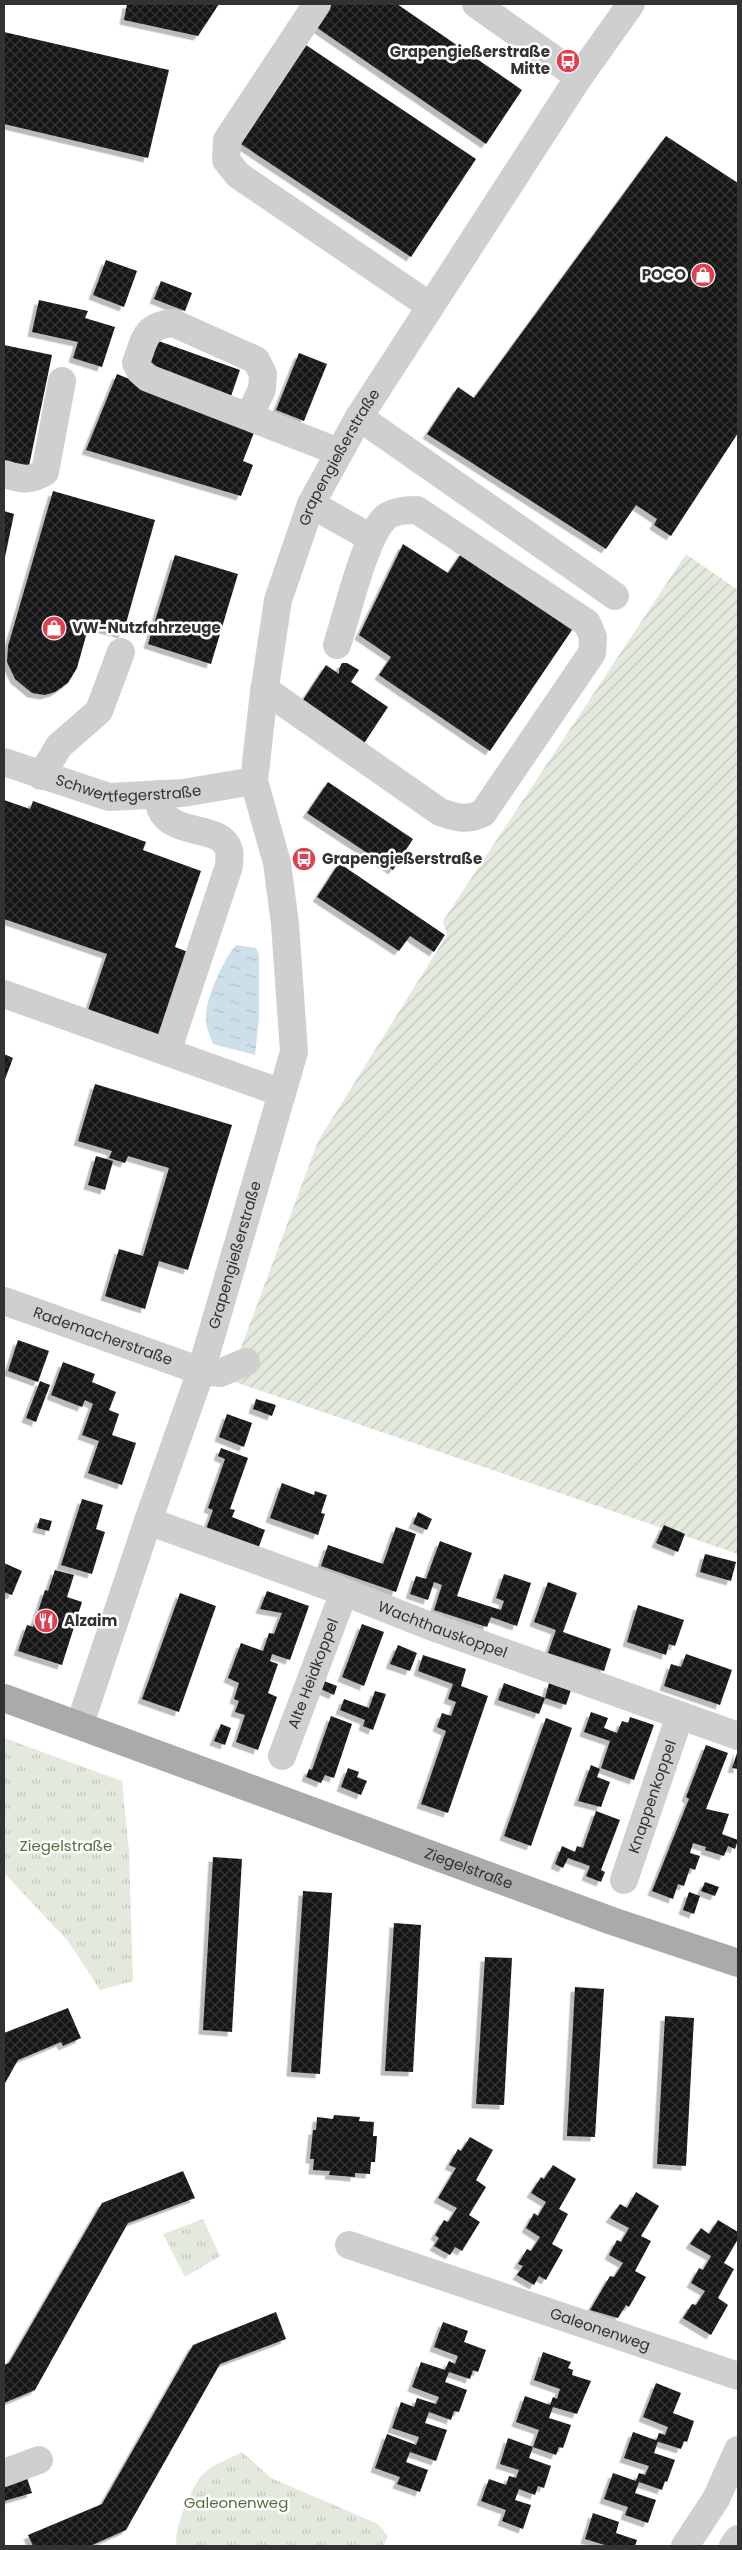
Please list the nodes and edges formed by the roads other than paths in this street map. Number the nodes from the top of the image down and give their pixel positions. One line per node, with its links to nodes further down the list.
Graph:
1 (317, 4): 5 (street)
2 (476, 4): 4 (street)
3 (631, 4): 4 (street, Grapengießerstraße)
4 (579, 77): 5 (street, Grapengießerstraße)
5 (430, 306): 7 (street, Grapengießerstraße)
6 (62, 381): 10 (street)
7 (359, 416): 9 (street, Grapengießerstraße); 13 (street)
8 (249, 417): 9 (street)
9 (340, 452): 11 (street, Grapengießerstraße)
10 (4, 474)
11 (312, 504): 12 (street); 16 (street, Grapengießerstraße)
12 (371, 538): 14 (street); 16 (street)
13 (615, 596)
14 (337, 645)
15 (120, 652): 18 (street)
16 (264, 689): 19 (street, Grapengießerstraße)
17 (4, 762): 18 (street, Schwertfegerstraße)
18 (41, 776): 20 (street, Schwertfegerstraße)
19 (254, 781): 20 (street, Schwertfegerstraße); 23 (street, Grapengießerstraße)
20 (158, 794): 22 (street)
21 (4, 994): 22 (street)
22 (167, 1052): 23 (street)
23 (282, 1093): 26 (street, Grapengießerstraße)
24 (4, 1301): 26 (street, Rademacherstraße)
25 (246, 1362): 26 (street)
26 (202, 1371): 27 (street, Grapengießerstraße)
27 (148, 1521): 28 (street, Wachthauskoppel); 31 (street, Grapengießerstraße)
28 (344, 1592): 30 (street, Wachthauskoppel); 33 (street, Alte Heidkoppel)
29 (4, 1698): 31 (main road, Ziegelstraße)
30 (680, 1715): 32 (street, Wachthauskoppel); 34 (street, Knappenkoppel)
31 (80, 1724): 35 (main road, Ziegelstraße)
32 (738, 1736)
33 (282, 1756)
34 (624, 1880)
35 (738, 1963)
36 (349, 2245): 37 (street, Galeonenweg)
37 (738, 2376)
38 (738, 2450): 41 (street)
39 (38, 2460): 40 (street)
40 (4, 2473)
41 (730, 2496): 43 (street)
42 (738, 2539): 44 (street)
43 (685, 2546)
44 (733, 2546)

